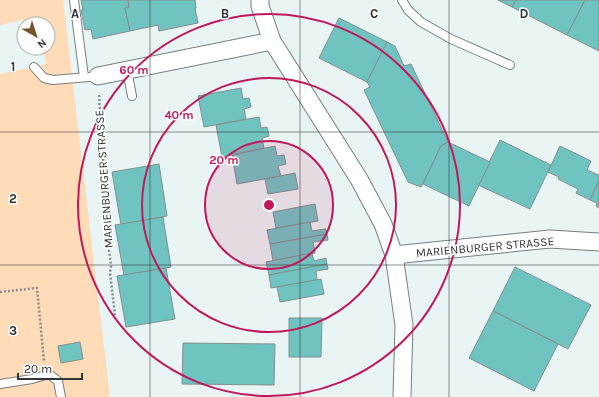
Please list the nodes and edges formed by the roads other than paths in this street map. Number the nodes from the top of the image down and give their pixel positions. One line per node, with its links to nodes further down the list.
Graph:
1 (74, 0): 8 (lane)
2 (260, 0): 4 (street)
3 (402, 0): 5 (lane)
4 (272, 41): 7 (street); 11 (street)
5 (510, 65)
6 (34, 67): 8 (lane)
7 (127, 70): 8 (street); 9 (lane)
8 (91, 77)
9 (132, 96)
10 (599, 242): 11 (street, MARIENBURGER STRASSE)
11 (394, 255): 14 (street)
12 (0, 384): 13 (lane)
13 (61, 397)
14 (402, 397)

